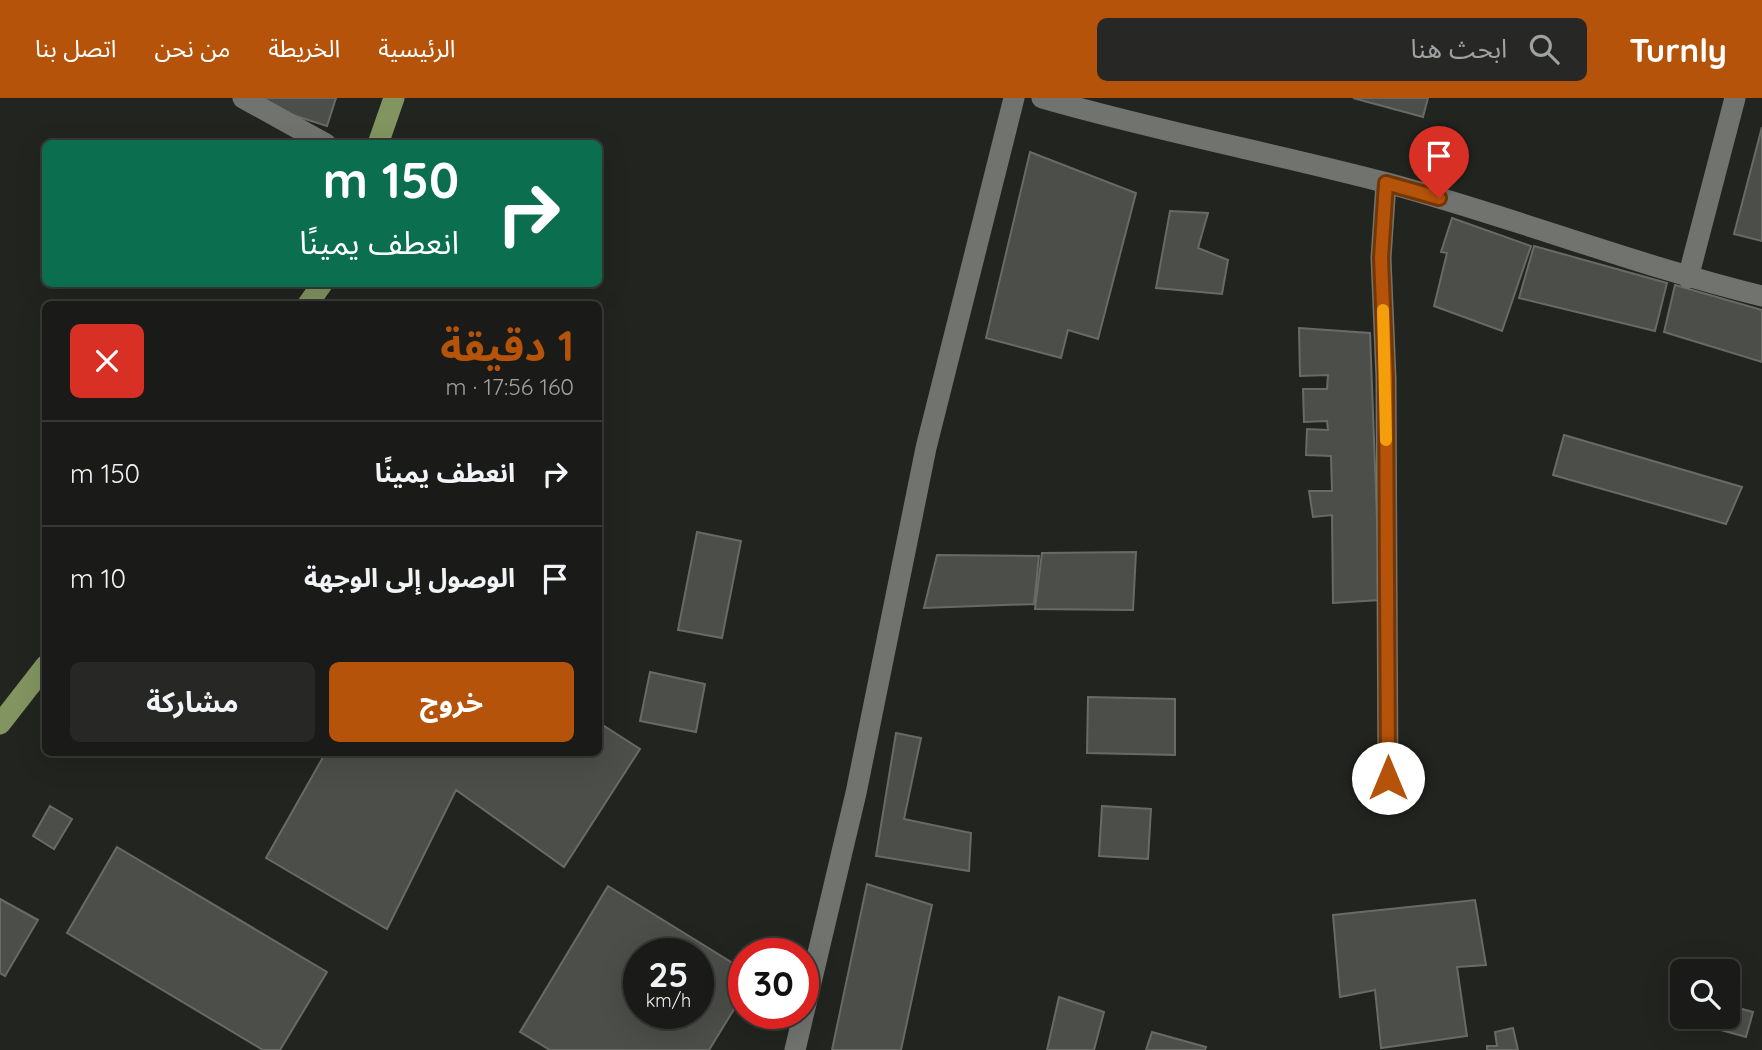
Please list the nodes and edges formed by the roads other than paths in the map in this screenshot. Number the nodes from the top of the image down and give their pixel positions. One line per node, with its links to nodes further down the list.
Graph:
1 (243, 98): 6 (street)
2 (394, 98): 7 (main road)
3 (1014, 98): 14 (street)
4 (1735, 98): 9 (street)
5 (1050, 99): 8 (street)
6 (319, 140)
7 (379, 140)
8 (1386, 183): 9 (street); 13 (street)
9 (1688, 278): 10 (street)
10 (1762, 296)
11 (42, 670): 12 (main road)
12 (0, 724)
13 (1388, 778)
14 (795, 1050)

